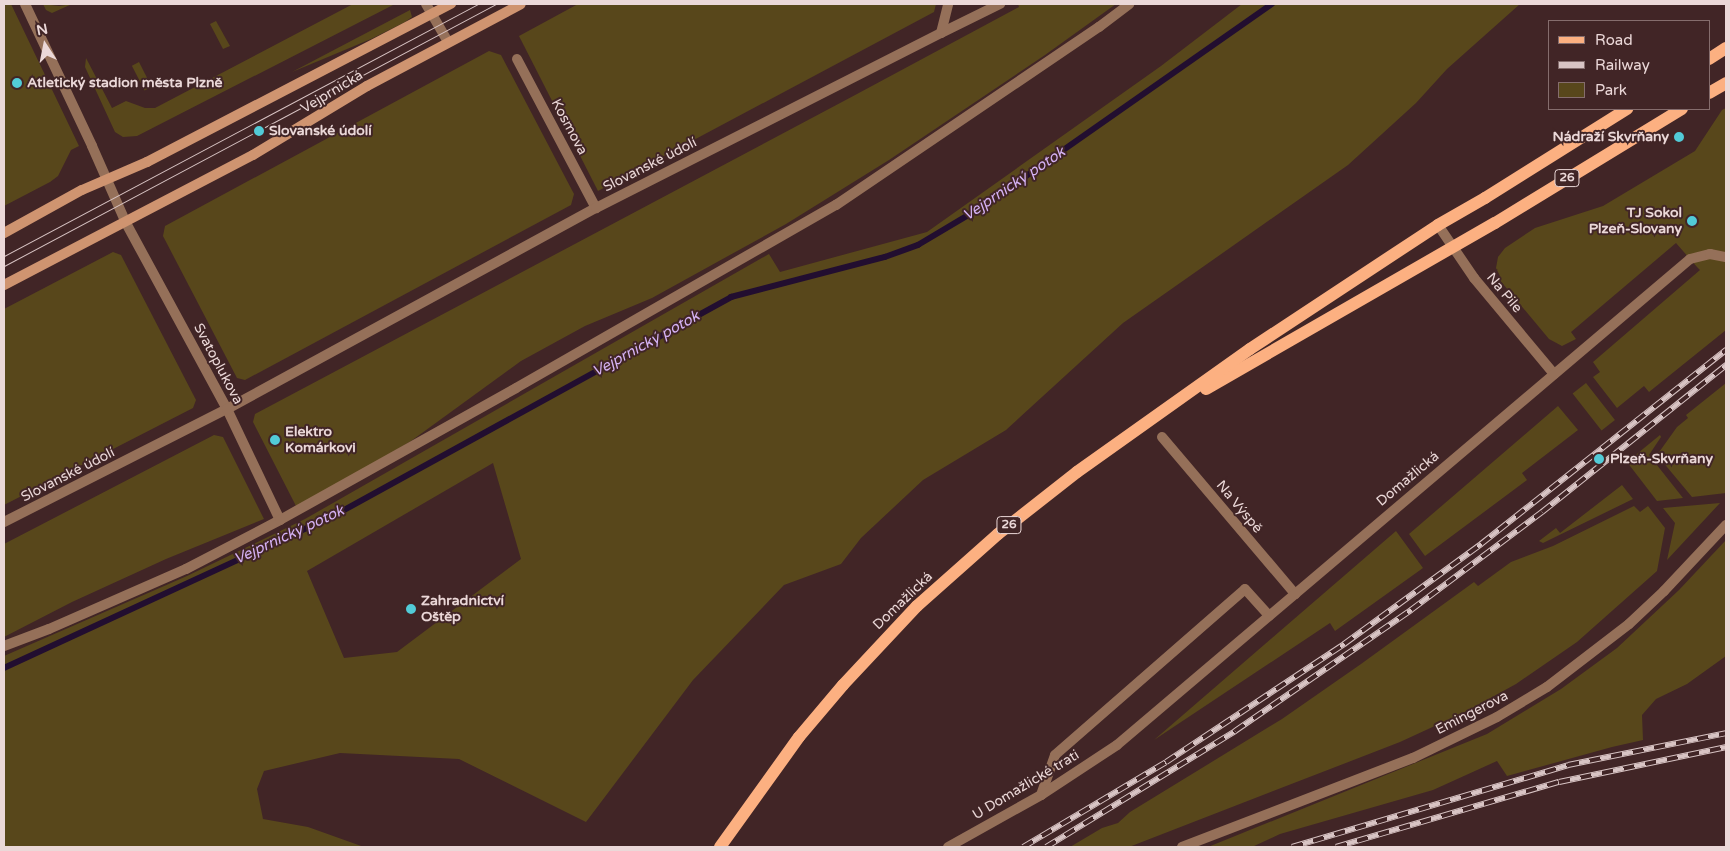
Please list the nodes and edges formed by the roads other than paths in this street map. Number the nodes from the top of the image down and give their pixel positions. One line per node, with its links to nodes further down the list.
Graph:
1 (25, 4): 18 (street)
2 (426, 4): 8 (street)
3 (451, 4): 8 (main road, Vejprnická)
4 (521, 4): 10 (main road, Vejprnická)
5 (948, 4): 9 (street)
6 (1000, 4): 9 (street, Slovanské údolí)
7 (1129, 4): 30 (street)
8 (432, 14): 10 (street); 18 (main road, Vejprnická)
9 (941, 33): 19 (street, Slovanské údolí)
10 (448, 42): 20 (main road, Vejprnická)
11 (1726, 48): 12 (main road)
12 (1710, 58)
13 (517, 59): 19 (street, Kosmova)
14 (1726, 83): 15 (main road)
15 (1710, 92)
16 (1625, 110): 21 (main road, Domažlická / 26)
17 (1680, 110): 23 (main road, Domažlická / 26)
18 (107, 179): 20 (street); 22 (main road, Vejprnická)
19 (596, 208): 27 (street, Slovanské údolí)
20 (126, 223): 25 (main road, Vejprnická); 27 (street, Svatoplukova)
21 (1438, 225): 23 (street, Na Pile); 28 (main road, Domažlická / 26)
22 (4, 233)
23 (1453, 247): 26 (street, Na Pile); 28 (main road, Domažlická / 26)
24 (1726, 257): 26 (street, Domažlická)
25 (4, 285)
26 (1554, 374): 33 (street, Domažlická)
27 (227, 410): 30 (street, Svatoplukova); 31 (street, Slovanské údolí)
28 (1152, 420): 38 (main road, Domažlická / 26)
29 (1162, 438): 33 (street, Na Výspě)
30 (280, 520): 35 (street)
31 (4, 522)
32 (1726, 525): 40 (street, Emingerova)
33 (1295, 594): 34 (street, Domažlická)
34 (1269, 616): 36 (street, Domažlická); 37 (street)
35 (4, 646)
36 (1117, 745): 37 (street, U Domažlické trati)
37 (1041, 795): 39 (street, U Domažlické trati)
38 (720, 847)
39 (948, 847)
40 (1182, 847)

